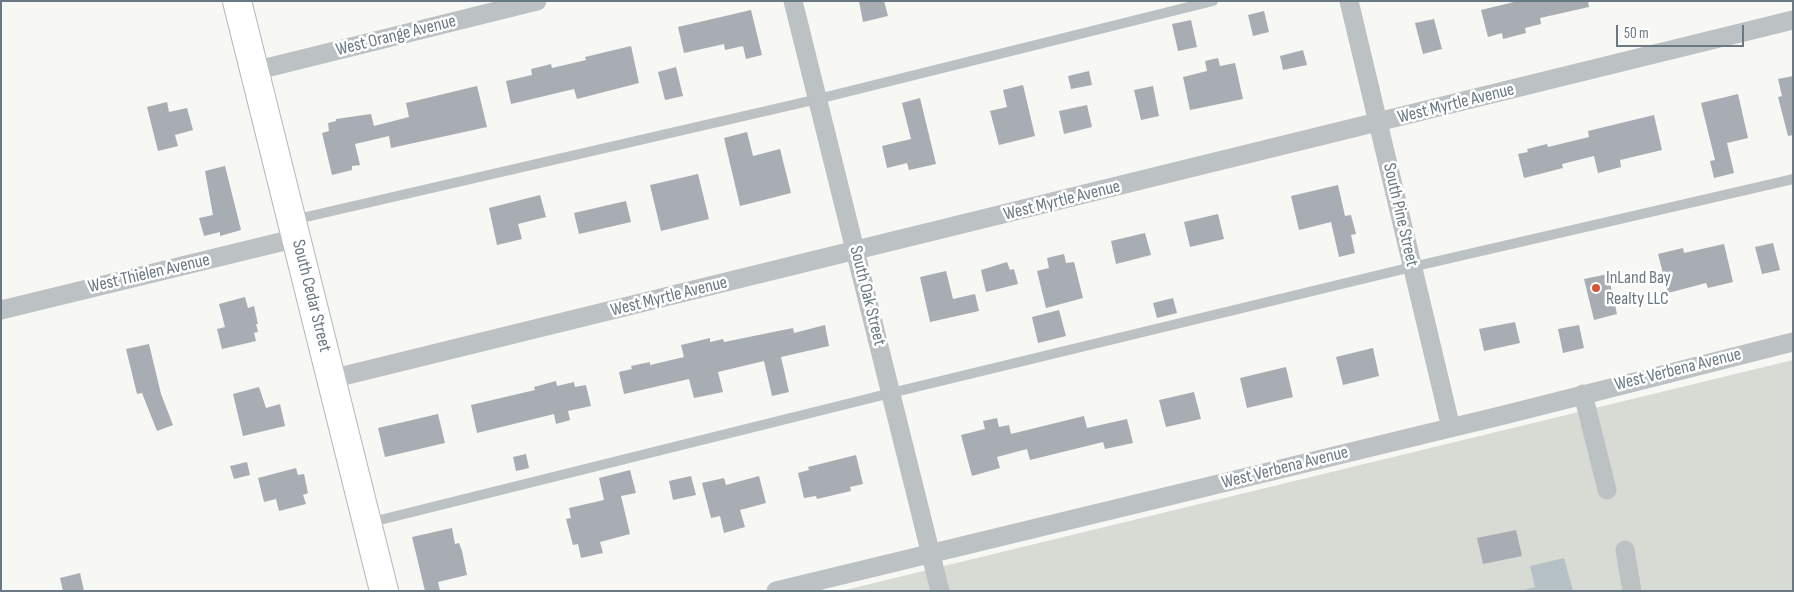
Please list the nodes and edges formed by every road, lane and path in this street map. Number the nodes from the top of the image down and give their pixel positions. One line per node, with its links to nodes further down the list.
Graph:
1 (237, 1): 7 (street, South Cedar Street)
2 (538, 1): 7 (street, West Orange Avenue)
3 (793, 1): 8 (street, South Oak Street)
4 (1213, 1): 8 (lane)
5 (1349, 1): 9 (street, South Pine Street)
6 (1793, 20): 9 (street, West Myrtle Avenue)
7 (254, 71): 11 (street, South Cedar Street)
8 (818, 99): 11 (lane); 12 (street, South Oak Street)
9 (1378, 123): 12 (street, West Myrtle Avenue); 13 (street, South Pine Street)
10 (1793, 179): 13 (lane)
11 (294, 230): 14 (street, West Thielen Avenue); 16 (street, South Cedar Street)
12 (856, 251): 16 (street, West Myrtle Avenue); 17 (street, South Oak Street)
13 (1412, 267): 17 (lane); 19 (street, South Pine Street)
14 (1, 310)
15 (1793, 342): 18 (street, West Verbena Avenue)
16 (331, 379): 21 (street, South Cedar Street)
17 (891, 393): 21 (lane); 23 (street, South Oak Street)
18 (1583, 394): 19 (street, West Verbena Avenue); 20 (street)
19 (1451, 428): 23 (street, West Verbena Avenue)
20 (1607, 490)
21 (367, 524): 24 (street, South Cedar Street)
22 (1625, 550): 27 (street)
23 (930, 553): 25 (street, West Verbena Avenue); 26 (street, South Oak Street)
24 (384, 591)
25 (776, 591)
26 (940, 591)
27 (1632, 591)

